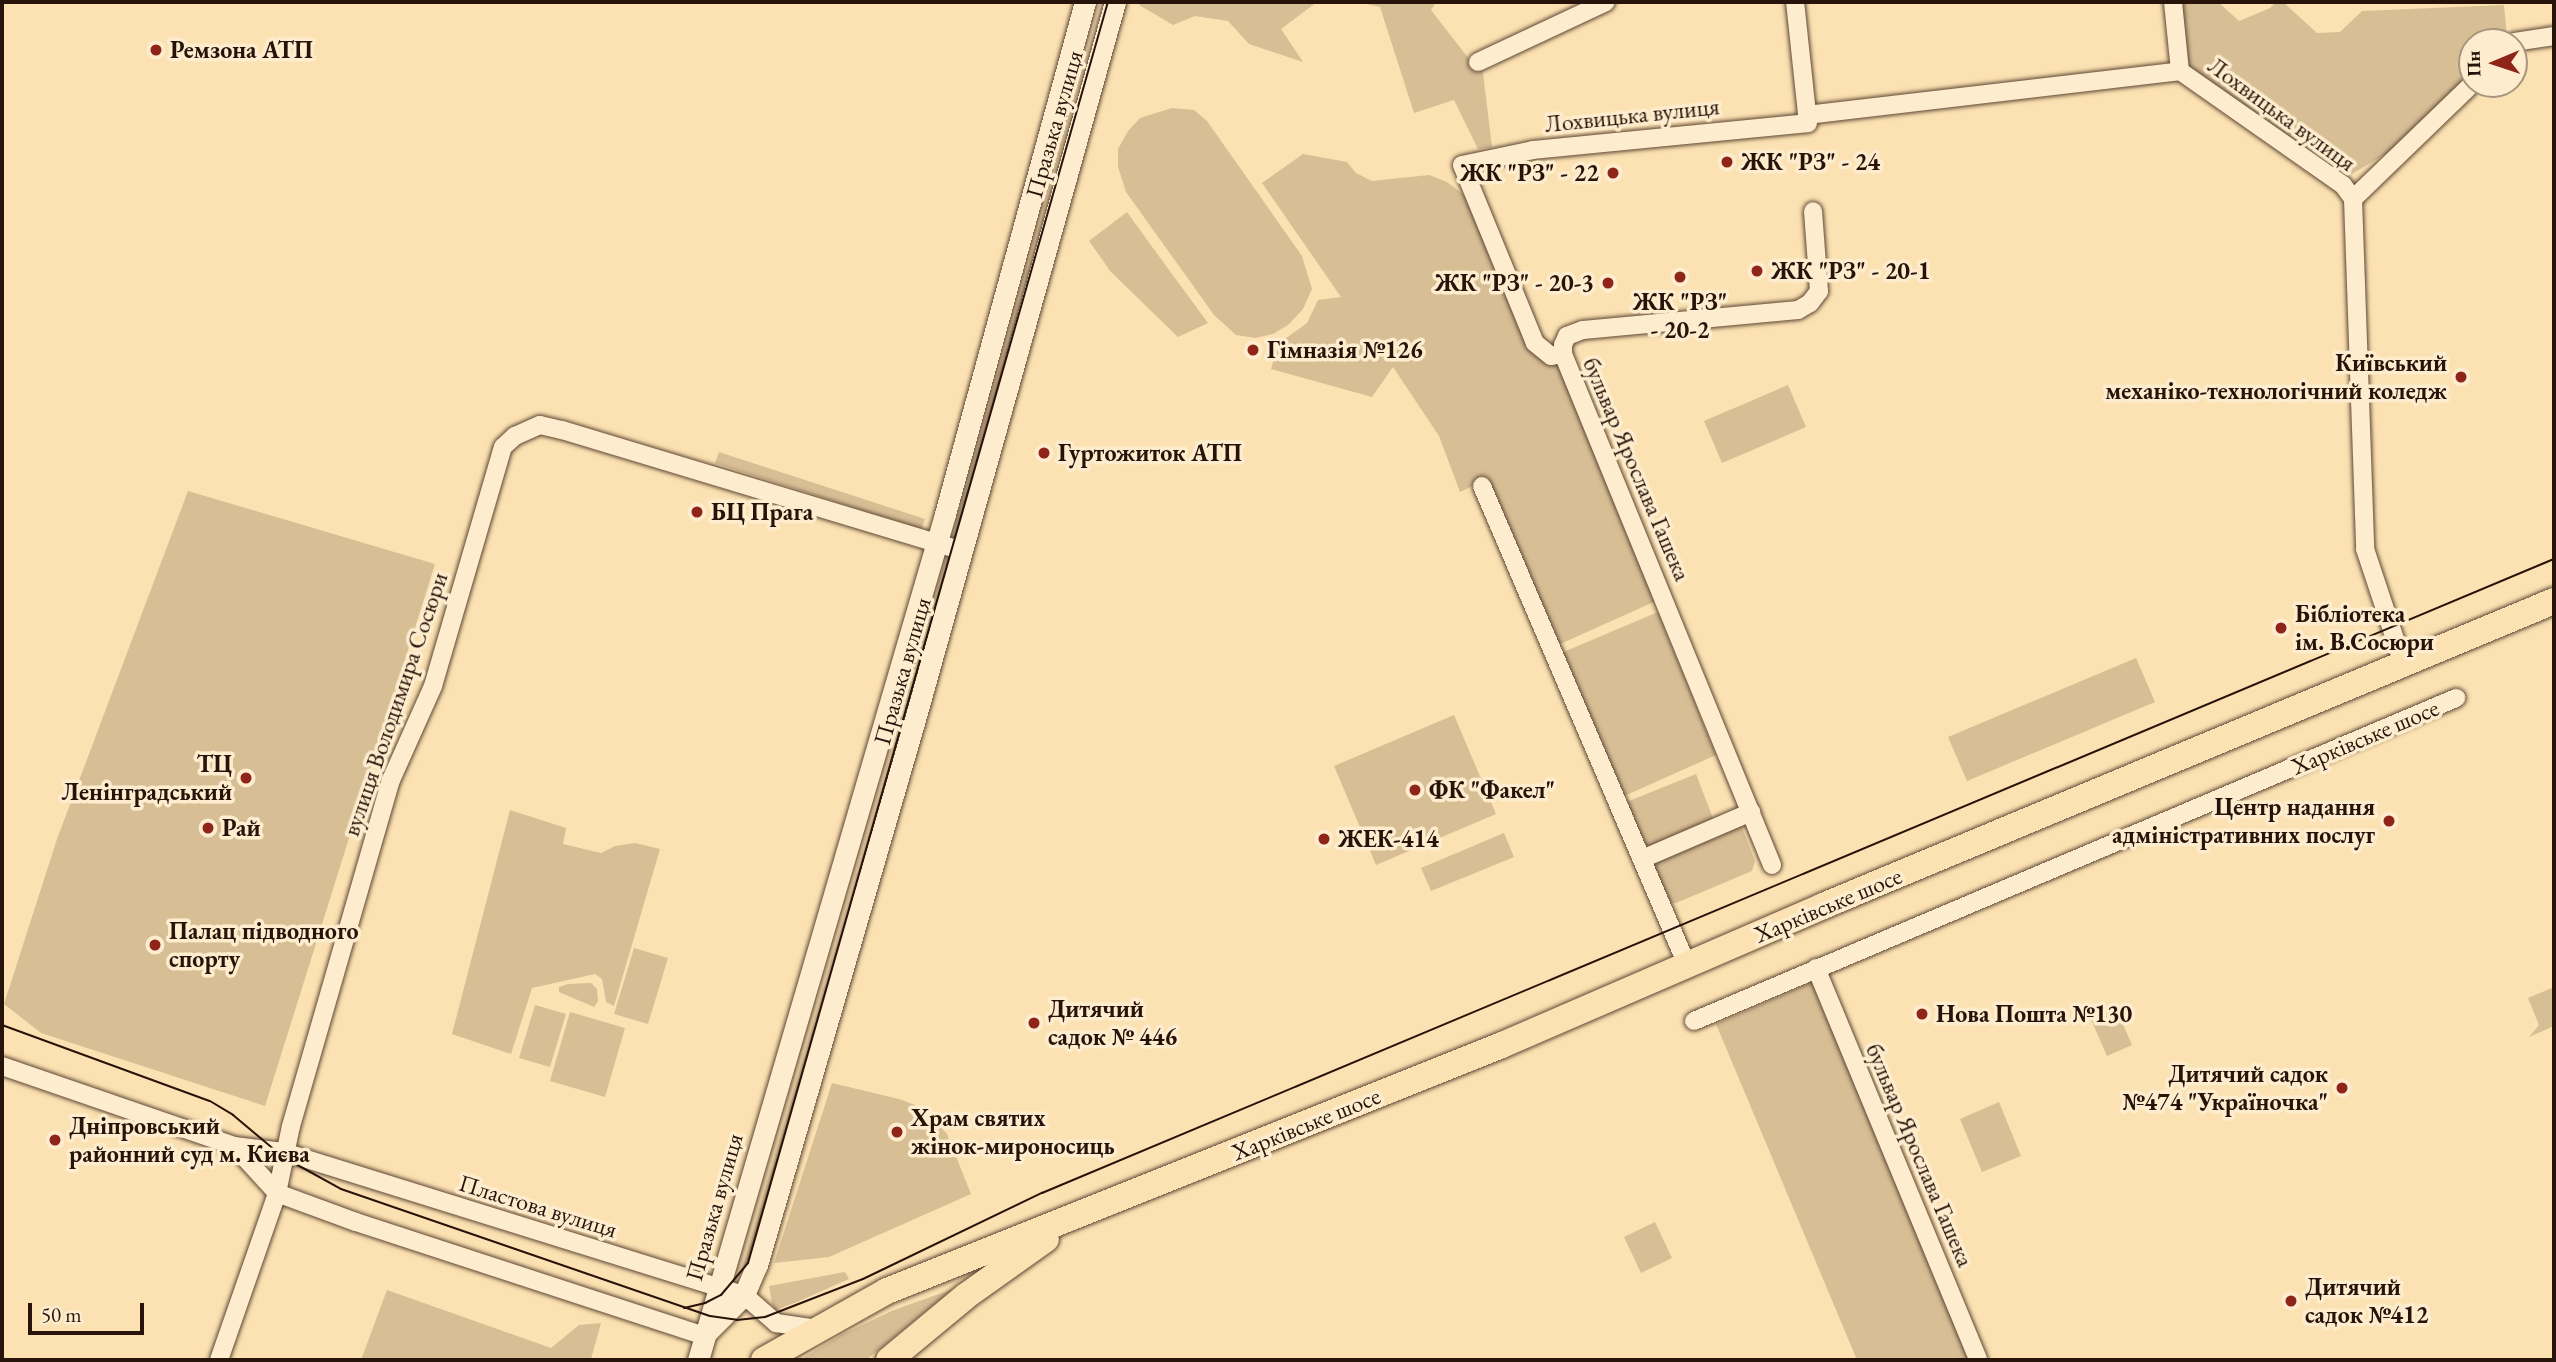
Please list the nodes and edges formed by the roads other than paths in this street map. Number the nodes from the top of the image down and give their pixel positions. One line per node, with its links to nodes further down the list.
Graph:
1 (1606, 2): 8 (street)
2 (1795, 2): 11 (street)
3 (2172, 2): 9 (street)
4 (1083, 9): 5 (street); 17 (street, Празька вулиця)
5 (1112, 12): 18 (street, Празька вулиця)
6 (2554, 36): 7 (street)
7 (2528, 40)
8 (1478, 62)
9 (2179, 71): 11 (street, Лохвицька вулиця); 13 (street, Лохвицька вулиця)
10 (2458, 98): 13 (street, Лохвицька вулиця)
11 (1807, 119): 12 (street, Лохвицька вулиця)
12 (1462, 165): 15 (street, бульвар Ярослава Гашека)
13 (2353, 199): 20 (street)
14 (1814, 212): 15 (street)
15 (1563, 354): 22 (street, бульвар Ярослава Гашека)
16 (1482, 486): 23 (street)
17 (936, 544): 18 (street, вулиця Володимира Сосюри); 30 (street, вулиця Володимира Сосюри); 33 (street, Празька вулиця)
18 (962, 551): 34 (street, Празька вулиця)
19 (2554, 601): 20 (main road, Харківське шосе)
20 (2403, 663): 25 (main road, Харківське шосе)
21 (2456, 698): 26 (street, Харківське шосе)
22 (1751, 812): 23 (street); 24 (street, бульвар Ярослава Гашека)
23 (1642, 859): 25 (street)
24 (1772, 865)
25 (1687, 965): 32 (main road, Харківське шосе)
26 (1816, 968): 27 (street, Харківське шосе); 41 (street, бульвар Ярослава Гашека)
27 (1694, 1021)
28 (2, 1066): 29 (street, Пластова вулиця)
29 (234, 1146): 30 (street, Пластова вулиця); 31 (street, Пластова вулиця)
30 (284, 1152): 31 (street, вулиця Володимира Сосюри); 33 (street, Пластова вулиця)
31 (277, 1193): 36 (street, Пластова вулиця); 37 (street, вулиця Володимира Сосюри)
32 (1101, 1206): 35 (main road, Харківське шосе); 40 (main road, Харківське шосе)
33 (718, 1287): 34 (street, Пластова вулиця); 36 (street, Празька вулиця)
34 (744, 1295): 35 (street, Пластова вулиця); 36 (street, Празька вулиця)
35 (818, 1329): 39 (main road, Харківське шосе)
36 (704, 1336): 38 (street, Празька вулиця)
37 (219, 1360)
38 (698, 1360)
39 (764, 1360)
40 (889, 1360)
41 (1978, 1360)

